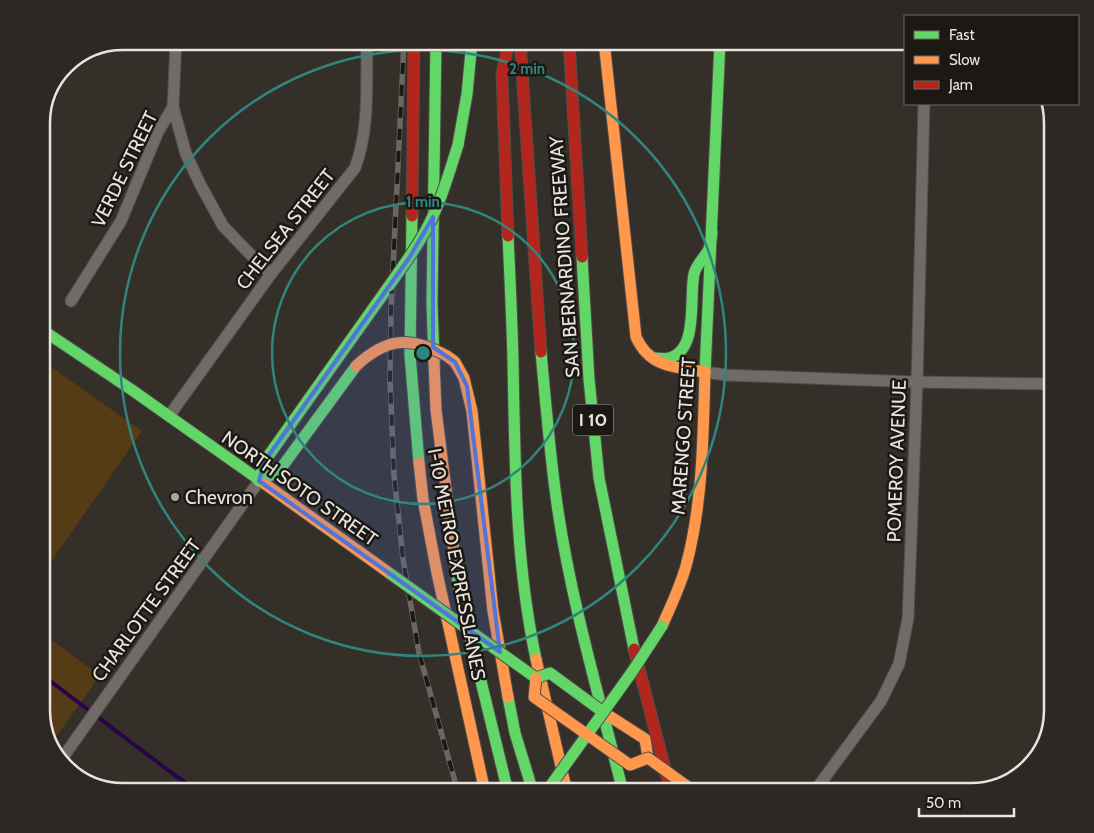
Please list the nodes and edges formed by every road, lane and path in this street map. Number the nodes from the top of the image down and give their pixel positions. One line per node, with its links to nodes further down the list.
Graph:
1 (176, 50): 12 (street, VERDE STREET)
2 (367, 50): 14 (street, CHELSEA STREET)
3 (414, 50): 28 (main road, I-10 METRO EXPRESSLANES)
4 (436, 50): 29 (main road, I-10 METRO EXPRESSLANES)
5 (471, 50): 22 (main road, bridge)
6 (507, 50): 32 (main road)
7 (521, 50): 33 (main road, SAN BERNARDINO FREEWAY)
8 (569, 50): 34 (main road, SAN BERNARDINO FREEWAY / I 10)
9 (605, 50): 17 (main road)
10 (720, 50): 13 (main road, MARENGO STREET)
11 (924, 105): 19 (street, POMEROY AVENUE)
12 (173, 107): 14 (street); 15 (street, VERDE STREET)
13 (712, 232): 17 (main road); 18 (main road, MARENGO STREET)
14 (271, 274): 21 (street, CHELSEA STREET)
15 (71, 302)
16 (50, 335): 21 (main road, NORTH SOTO STREET)
17 (643, 354): 18 (main road)
18 (705, 372): 19 (street); 24 (main road, MARENGO STREET, bridge)
19 (917, 382): 20 (street); 36 (street, POMEROY AVENUE)
20 (1044, 384)
21 (169, 416): 22 (main road, NORTH SOTO STREET)
22 (259, 481): 23 (main road, NORTH SOTO STREET, bridge); 26 (street, CHARLOTTE STREET); 30 (main road, bridge)
23 (536, 678): 24 (main road, bridge); 25 (main road, bridge)
24 (604, 712): 25 (main road, MARENGO STREET, bridge); 27 (main road)
25 (587, 734): 27 (main road, bridge); 31 (main road, MARENGO STREET, bridge)
26 (65, 754)
27 (648, 758): 35 (main road, bridge)
28 (483, 783)
29 (506, 783)
30 (530, 783)
31 (552, 783)
32 (565, 783)
33 (622, 783)
34 (669, 783)
35 (683, 783)
36 (821, 783)

